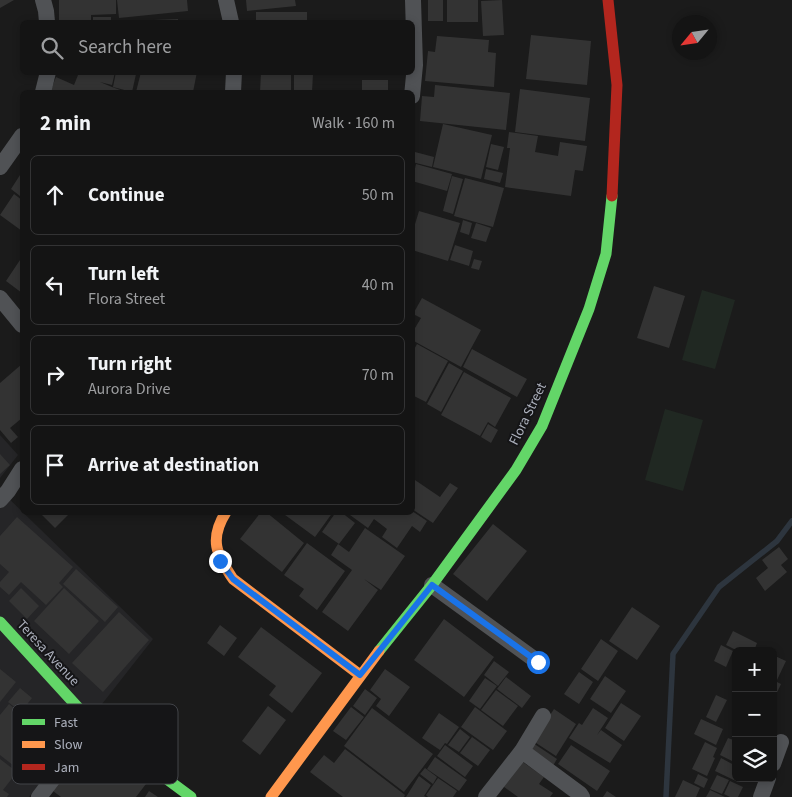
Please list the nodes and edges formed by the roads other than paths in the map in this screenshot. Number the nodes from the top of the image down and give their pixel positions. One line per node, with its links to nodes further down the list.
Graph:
1 (42, 0): 5 (street)
2 (226, 0): 6 (street)
3 (413, 0): 7 (street)
4 (608, 0): 21 (street, Flora Street)
5 (47, 20)
6 (231, 20)
7 (414, 20)
8 (47, 75): 11 (street)
9 (234, 75): 12 (street)
10 (414, 75): 13 (street)
11 (44, 90)
12 (233, 90)
13 (413, 90)
14 (20, 139): 15 (street)
15 (0, 167)
16 (0, 298): 17 (street)
17 (20, 323)
18 (20, 472): 19 (street)
19 (0, 500)
20 (224, 515): 24 (street)
21 (432, 585): 23 (street); 24 (street, Flora Street)
22 (0, 622): 25 (street, Teresa Avenue)
23 (538, 662)
24 (360, 675): 35 (street, Flora Street)
25 (75, 704)
26 (543, 716): 28 (street)
27 (781, 742): 29 (street)
28 (522, 751): 36 (street); 37 (street)
29 (777, 753)
30 (767, 782): 38 (street)
31 (48, 784): 33 (street)
32 (173, 784): 34 (street, Teresa Avenue)
33 (38, 797)
34 (191, 797)
35 (271, 797)
36 (486, 797)
37 (582, 797)
38 (761, 797)

